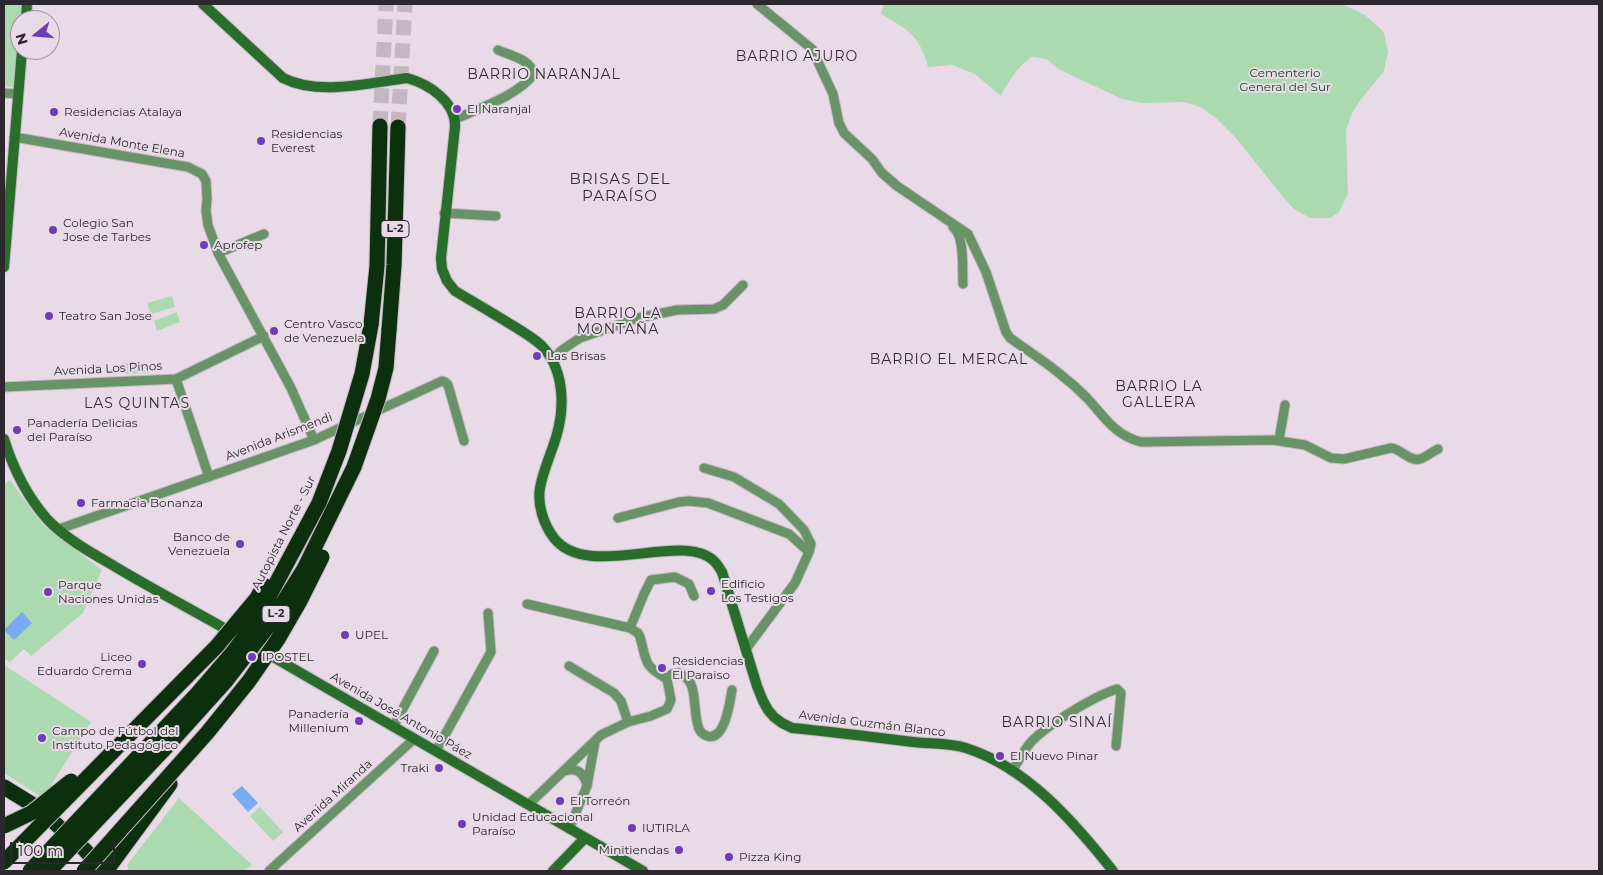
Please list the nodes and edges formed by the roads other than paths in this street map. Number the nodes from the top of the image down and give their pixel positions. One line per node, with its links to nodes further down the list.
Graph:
1 (202, 4): 7 (street)
2 (757, 4): 13 (street)
3 (498, 50): 7 (street)
4 (21, 60): 6 (street)
5 (4, 93): 6 (street)
6 (17, 94): 10 (street)
7 (455, 119): 14 (street, Avenida Guzmán Blanco)
8 (380, 126): 36 (highway, Autopista Norte - Sur / L-2, bridge)
9 (398, 128): 33 (highway, L-2, bridge)
10 (14, 137): 11 (street); 19 (street, Avenida Monte Elena)
11 (12, 176): 12 (street); 17 (street)
12 (4, 189)
13 (936, 211): 21 (street); 30 (street)
14 (444, 213): 15 (street); 24 (street, Avenida Guzmán Blanco)
15 (496, 216)
16 (4, 217): 17 (street)
17 (8, 231): 20 (street)
18 (264, 234): 19 (street)
19 (218, 253): 23 (street, Avenida Monte Elena)
20 (4, 267)
21 (963, 284)
22 (743, 285): 24 (street)
23 (264, 336): 25 (street, Avenida Los Pinos); 29 (street, Avenida Monte Elena)
24 (552, 360): 44 (street, Avenida Guzmán Blanco)
25 (176, 379): 26 (street, Avenida Los Pinos); 35 (street)
26 (4, 387)
27 (1285, 404): 30 (street)
28 (4, 439): 38 (street, Avenida José Antonio Páez)
29 (314, 440): 31 (street, Avenida Arismendi); 35 (street, Avenida Arismendi)
30 (1279, 440): 32 (street)
31 (464, 441)
32 (1438, 449)
33 (354, 467): 52 (highway, bridge); 68 (highway, L-2, bridge)
34 (704, 468): 39 (street)
35 (209, 477): 38 (street, Avenida Arismendi)
36 (319, 503): 49 (highway, bridge); 67 (highway, Autopista Norte - Sur / L-2, bridge)
37 (618, 518): 39 (street)
38 (59, 529): 51 (street, Avenida José Antonio Páez)
39 (809, 552): 44 (street)
40 (694, 596): 43 (street)
41 (527, 604): 43 (street)
42 (488, 613): 56 (street)
43 (630, 628): 47 (street)
44 (746, 648): 58 (street, Avenida Guzmán Blanco)
45 (434, 651): 51 (street)
46 (569, 666): 50 (street)
47 (667, 679): 48 (street); 50 (street)
48 (732, 690)
49 (166, 697): 62 (highway, bridge); 65 (highway, bridge)
50 (628, 722): 54 (street)
51 (393, 726): 53 (street, Avenida José Antonio Páez)
52 (207, 733): 69 (highway, bridge); 70 (highway, bridge)
53 (414, 739): 56 (street, Avenida José Antonio Páez); 71 (street, Avenida Miranda)
54 (595, 742): 57 (street); 59 (street)
55 (1116, 746): 58 (street)
56 (436, 751): 61 (street, Avenida José Antonio Páez)
57 (564, 771): 59 (street); 61 (street)
58 (1012, 771): 73 (street, Avenida Guzmán Blanco)
59 (587, 786): 63 (street)
60 (4, 787): 70 (highway)
61 (529, 804): 63 (street, Avenida José Antonio Páez)
62 (4, 826)
63 (569, 829): 64 (street, Avenida José Antonio Páez)
64 (585, 838): 66 (street, Avenida José Antonio Páez); 72 (street)
65 (4, 862)
66 (640, 870)
67 (30, 871)
68 (49, 871)
69 (84, 871)
70 (104, 871)
71 (269, 871)
72 (553, 871)
73 (1113, 871)

